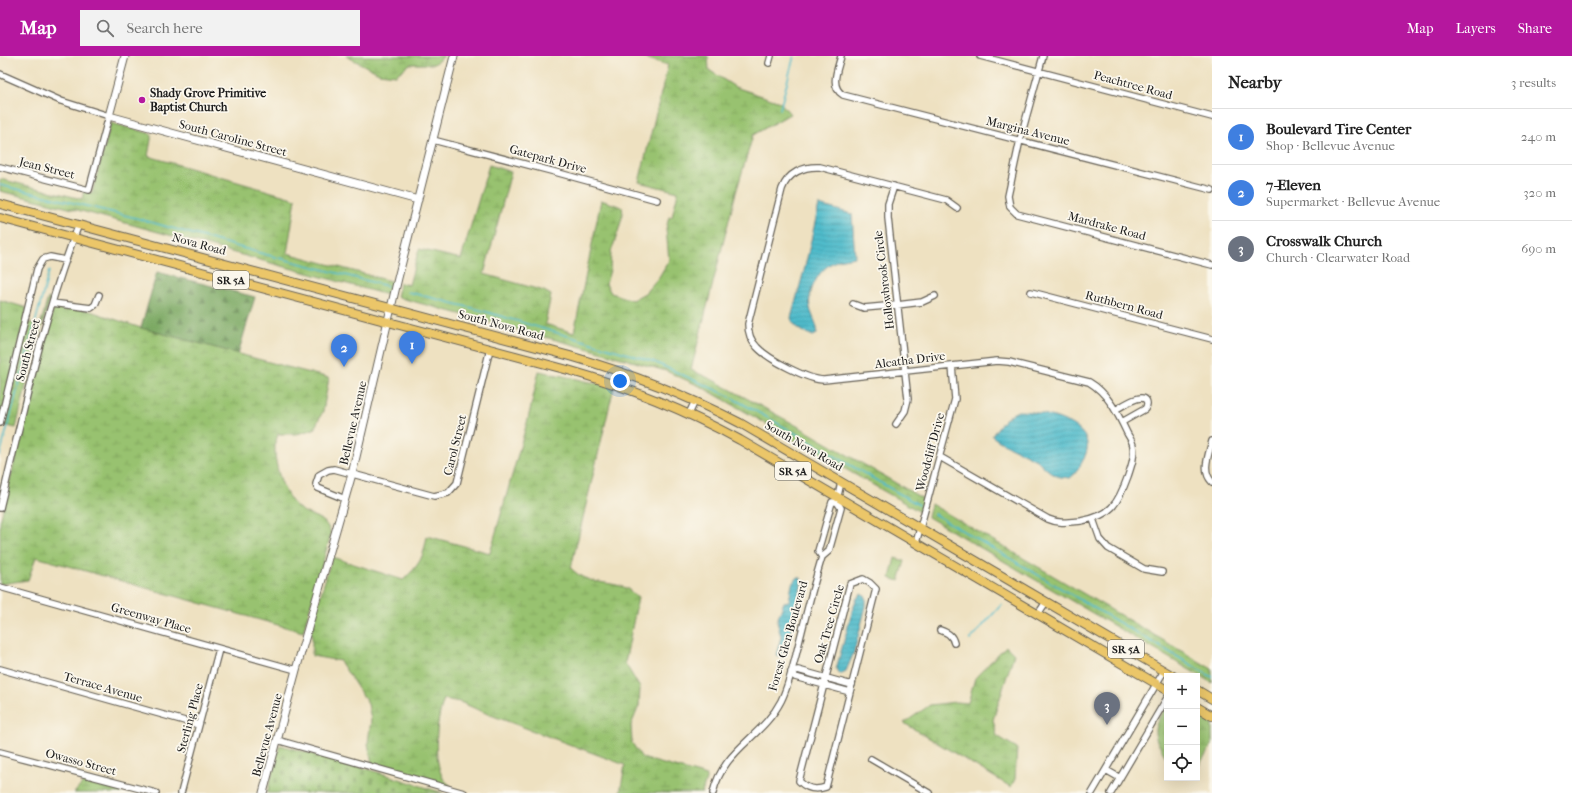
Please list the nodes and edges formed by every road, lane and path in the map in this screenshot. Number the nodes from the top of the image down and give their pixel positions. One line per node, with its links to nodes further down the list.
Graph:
1 (125, 56): 10 (street)
2 (454, 56): 12 (street, Bellevue Avenue)
3 (771, 56): 7 (street)
4 (842, 56): 13 (street, Margina Avenue)
5 (980, 56): 8 (street, Peachtree Road)
6 (1043, 56): 8 (street)
7 (769, 63)
8 (1038, 72): 11 (street, Peachtree Road); 13 (street)
9 (0, 74): 10 (street, South Caroline Street)
10 (109, 116): 14 (street, Jean Street); 17 (street, South Caroline Street)
11 (1212, 117)
12 (433, 140): 17 (street, Bellevue Avenue); 18 (street, Gatepark Drive)
13 (1020, 140): 16 (street, Margina Avenue); 25 (street, Mardrake Road)
14 (0, 167)
15 (894, 186): 20 (street, Aleatha Drive); 31 (street, Hollowbrook Circle); 37 (street, Aleatha Drive)
16 (1212, 190)
17 (418, 200): 32 (street, Bellevue Avenue)
18 (657, 200)
19 (0, 204): 22 (main road, Nova Road / SR 5A)
20 (957, 208)
21 (0, 218): 23 (main road, SR 5A)
22 (79, 224): 23 (street, South Street); 32 (main road, Nova Road / SR 5A)
23 (74, 237): 24 (street, South Street); 33 (main road, SR 5A)
24 (65, 260): 29 (street, South Street); 42 (street)
25 (1212, 265)
26 (1031, 292): 34 (street, Ruthbern Road)
27 (99, 295): 29 (street)
28 (935, 296): 31 (street)
29 (52, 303): 51 (street, South Street)
30 (853, 304): 31 (street)
31 (897, 305): 37 (street, Hollowbrook Circle)
32 (391, 308): 33 (street, Bellevue Avenue); 38 (main road, South Nova Road / SR 5A)
33 (388, 322): 35 (main road, SR 5A); 46 (street, Bellevue Avenue)
34 (1212, 339)
35 (490, 349): 40 (main road, SR 5A); 46 (street, Carol Street)
36 (952, 366): 37 (street, Aleatha Drive); 39 (street, Aleatha Drive); 45 (street, Woodcliff Drive)
37 (906, 371): 43 (street, Hollowbrook Circle)
38 (695, 401): 40 (street); 47 (main road, South Nova Road / SR 5A)
39 (1115, 410): 41 (street, Aleatha Drive); 41 (street)
40 (689, 414): 50 (main road, SR 5A)
41 (1122, 422): 52 (street, Aleatha Drive)
42 (0, 423)
43 (896, 424)
44 (1212, 441): 48 (street)
45 (940, 457): 52 (street, Aleatha Drive); 53 (street, Woodcliff Drive)
46 (352, 474): 49 (street, Bellevue Avenue); 49 (street, Carol Street)
47 (841, 482): 50 (street); 53 (main road, South Nova Road / SR 5A)
48 (1212, 482)
49 (345, 499): 64 (street, Bellevue Avenue)
50 (837, 499): 54 (main road, SR 5A); 55 (street, Forest Glen Boulevard); 55 (street, Forest Glen Boulevard)
51 (0, 508)
52 (1093, 519): 56 (street)
53 (921, 529): 54 (street, Woodcliff Drive); 58 (main road, South Nova Road / SR 5A)
54 (916, 543): 59 (main road, SR 5A)
55 (822, 557): 66 (street, Forest Glen Boulevard)
56 (1162, 572)
57 (0, 587): 62 (street, Greenway Place)
58 (1046, 602): 59 (street); 65 (main road, South Nova Road / SR 5A)
59 (1038, 614): 69 (main road, SR 5A)
60 (940, 630): 61 (street)
61 (954, 643)
62 (219, 649): 64 (street, Greenway Place); 79 (street, Sterling Place)
63 (0, 669): 79 (street, Terrace Avenue)
64 (296, 670): 80 (street, Bellevue Avenue)
65 (1164, 671): 67 (main road, South Nova Road / SR 5A); 69 (street)
66 (791, 672): 68 (street, Oak Tree Circle); 70 (street); 90 (street, Forest Glen Boulevard)
67 (1168, 673)
68 (825, 678): 70 (street, Oak Tree Circle); 71 (street, Oak Tree Circle); 71 (street, Oak Tree Circle)
69 (1156, 683): 72 (main road, SR 5A); 83 (street)
70 (823, 685): 73 (street); 73 (street, Oak Tree Circle)
71 (852, 685): 73 (street, Oak Tree Circle)
72 (1164, 688)
73 (850, 692)
74 (1200, 692): 75 (main road)
75 (1212, 699)
76 (1164, 703): 84 (street)
77 (1200, 709): 78 (main road)
78 (1212, 716)
79 (199, 725): 87 (street, Sterling Place)
80 (277, 740): 88 (street, Bellevue Avenue); 89 (street)
81 (0, 752): 86 (street, Owasso Street)
82 (871, 759): 85 (street)
83 (1106, 770): 84 (street); 92 (street)
84 (1120, 778): 93 (street)
85 (918, 791): 91 (street)
86 (156, 793)
87 (181, 793)
88 (263, 793)
89 (464, 793)
90 (713, 793)
91 (929, 793)
92 (1092, 793)
93 (1111, 793)

